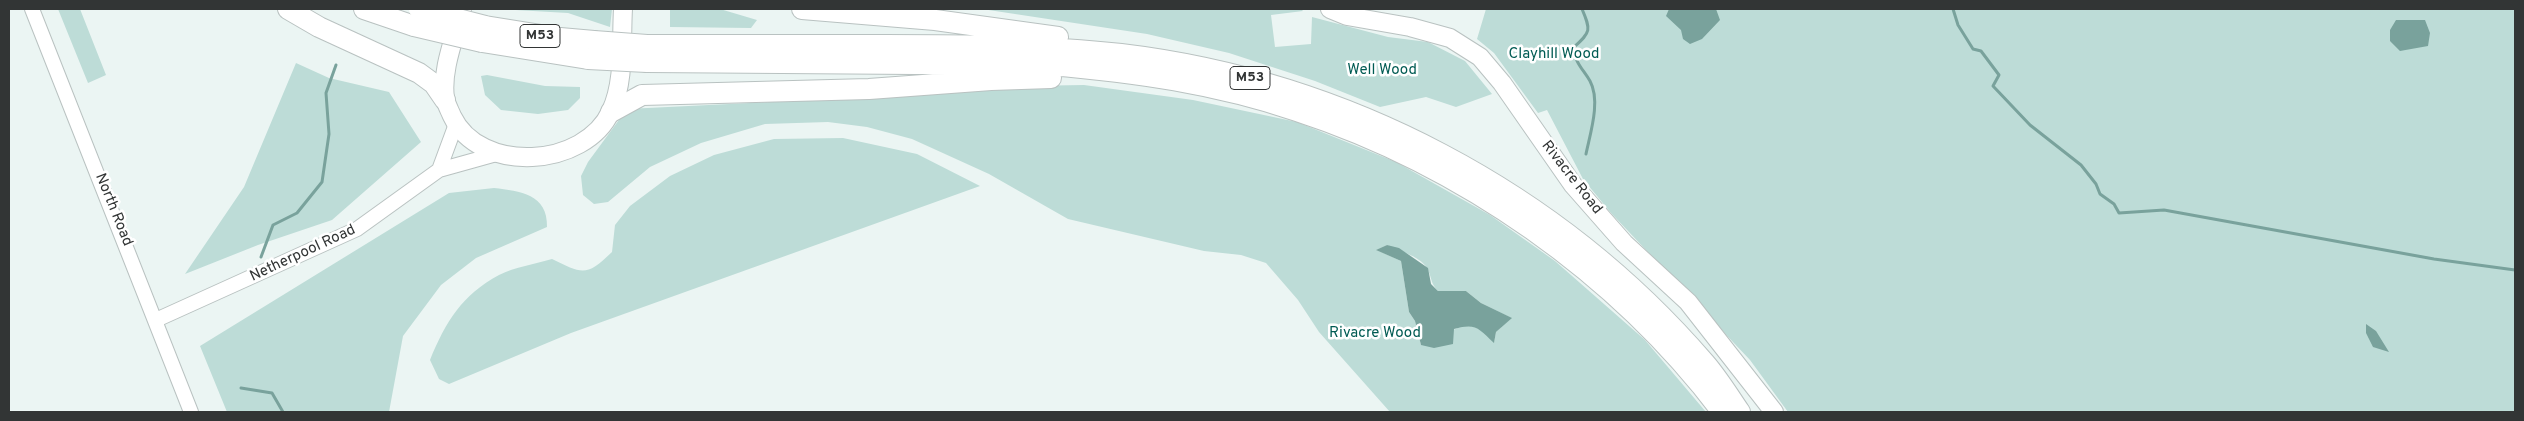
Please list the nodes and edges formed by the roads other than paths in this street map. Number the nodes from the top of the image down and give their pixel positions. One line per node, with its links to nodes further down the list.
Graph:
1 (32, 9): 15 (street, North Road)
2 (288, 9): 10 (highway)
3 (364, 9): 8 (highway, M53)
4 (462, 9): 10 (main road)
5 (623, 9): 11 (main road)
6 (802, 9): 9 (highway)
7 (1330, 9): 19 (main road, Rivacre Road)
8 (417, 15): 9 (highway, M53, bridge)
9 (1177, 71): 11 (highway); 17 (highway, M53); 18 (highway, M53)
10 (445, 100): 12 (main road)
11 (611, 112): 13 (main road)
12 (456, 124): 13 (main road); 14 (street)
13 (500, 153): 14 (street, Netherpool Road)
14 (439, 170): 15 (street, Netherpool Road)
15 (156, 320): 16 (street, North Road)
16 (191, 412)
17 (1722, 412)
18 (1740, 412)
19 (1774, 412)

